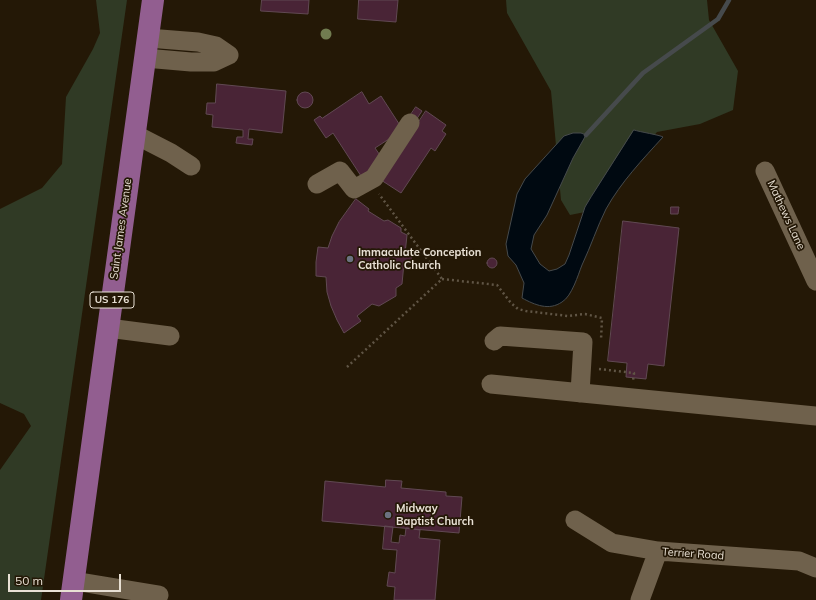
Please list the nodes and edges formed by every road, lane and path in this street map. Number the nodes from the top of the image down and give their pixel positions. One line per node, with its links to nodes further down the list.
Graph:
1 (153, 0): 3 (main road, Saint James Avenue / US 176)
2 (410, 123): 6 (street)
3 (134, 134): 4 (street); 9 (main road, Saint James Avenue / US 176)
4 (191, 166)
5 (765, 171): 8 (street, Mathews Lane)
6 (371, 179): 7 (street); 12 (path)
7 (317, 184)
8 (816, 281)
9 (108, 328): 10 (street); 19 (main road, Saint James Avenue / US 176)
10 (170, 336)
11 (494, 341): 14 (street)
12 (347, 367)
13 (491, 384): 14 (street)
14 (580, 393): 15 (street)
15 (816, 416)
16 (575, 520): 17 (street, Terrier Road)
17 (658, 552): 18 (street, Terrier Road); 21 (street)
18 (816, 568)
19 (72, 590): 20 (street)
20 (159, 595)
21 (640, 600)

